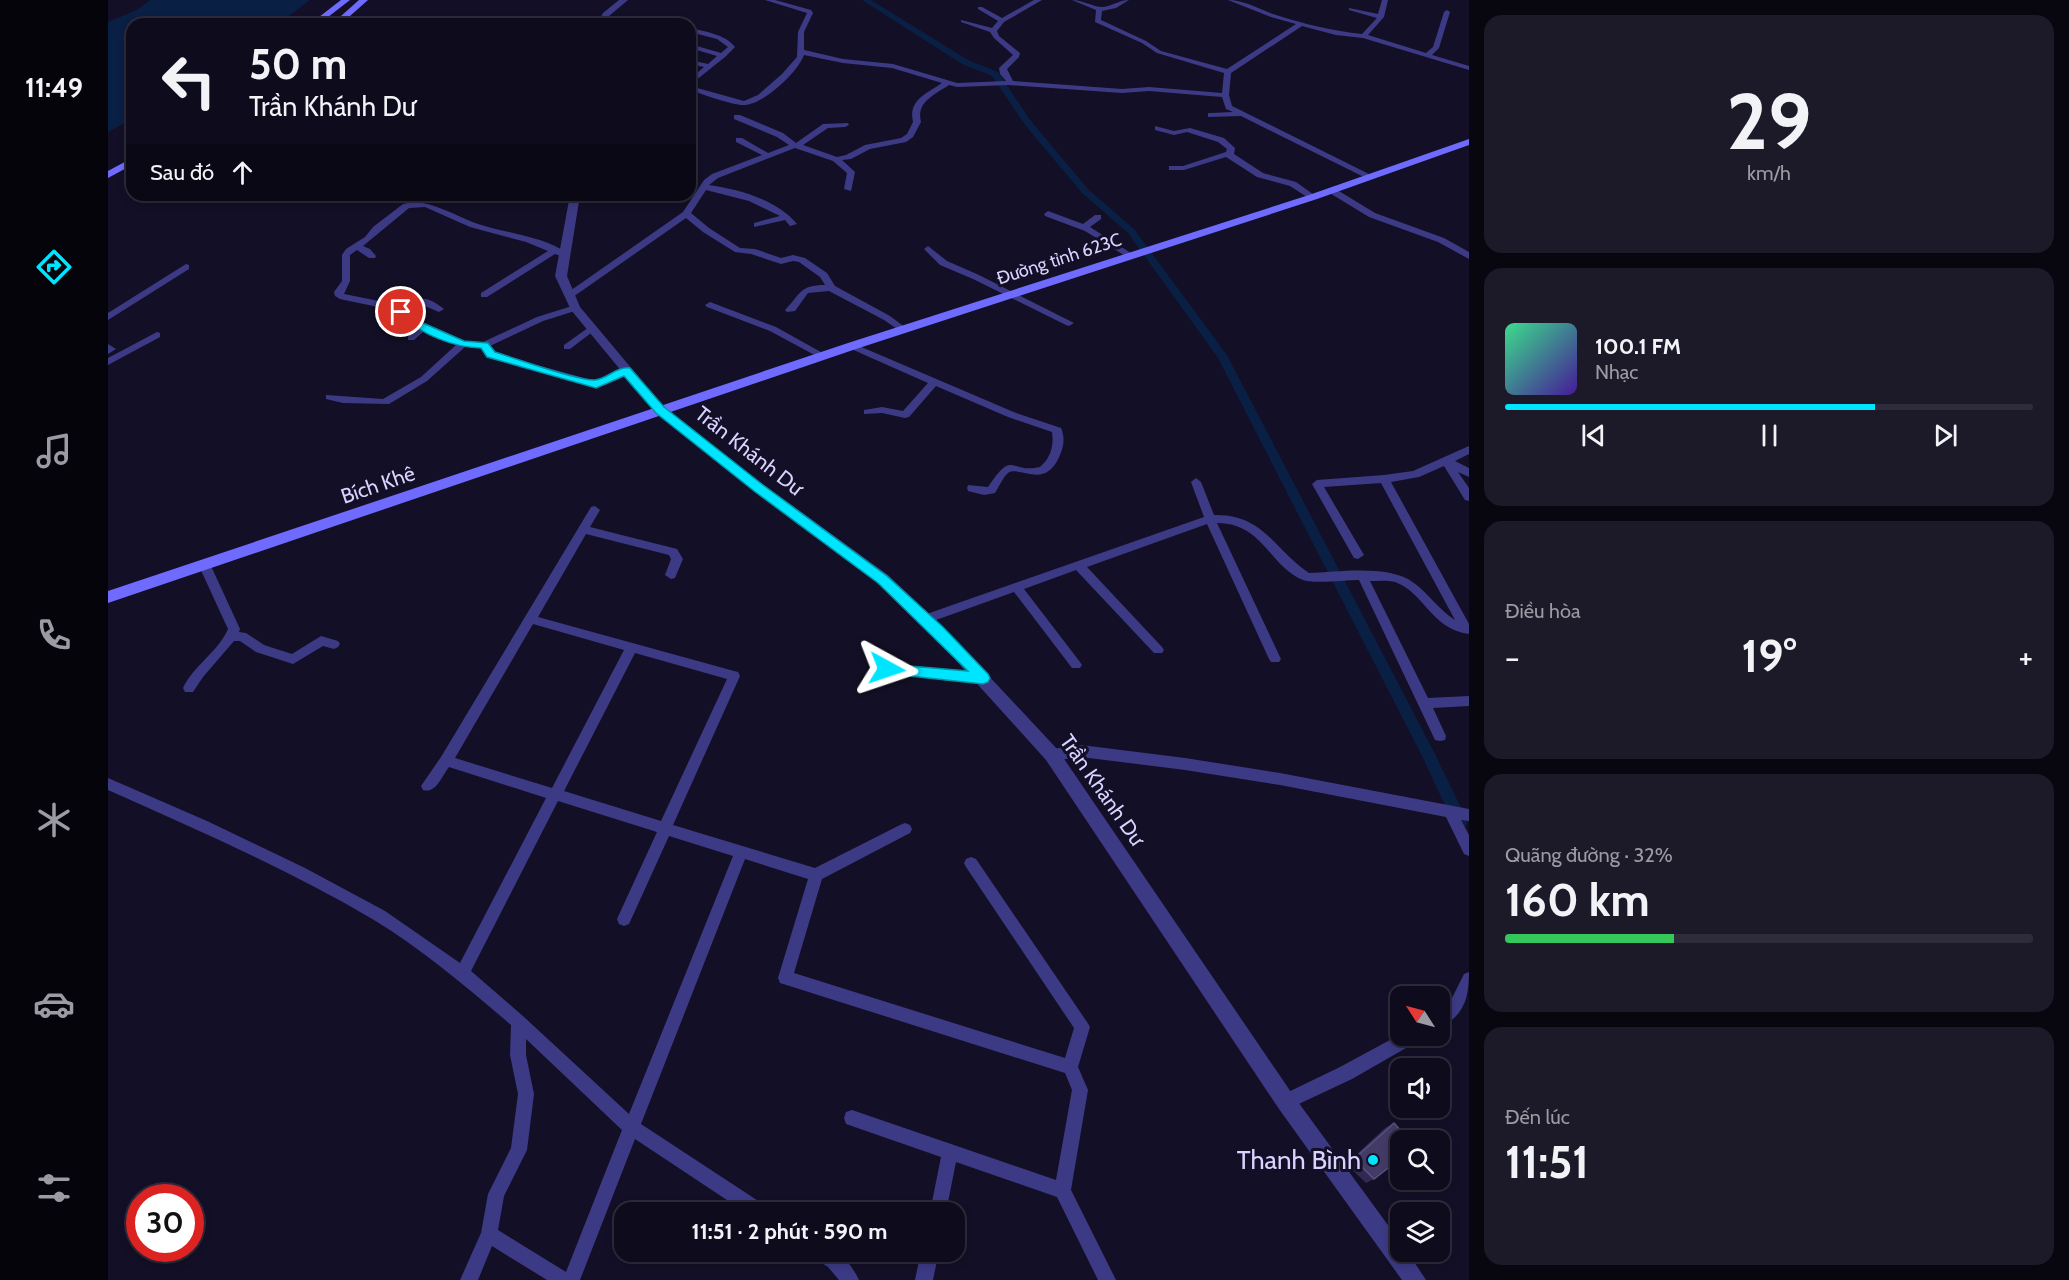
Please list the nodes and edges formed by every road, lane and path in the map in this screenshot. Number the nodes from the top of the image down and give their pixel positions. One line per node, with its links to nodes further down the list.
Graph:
1 (346, 0): 15 (main road)
2 (364, 0): 16 (main road)
3 (624, 0): 17 (street)
4 (768, 0): 26 (street)
5 (1039, 0): 19 (street)
6 (1075, 0): 11 (street)
7 (1126, 0): 11 (street)
8 (1231, 0): 20 (street)
9 (1385, 0): 14 (street)
10 (980, 8): 19 (street)
11 (1099, 9): 32 (street)
12 (1351, 9): 14 (street)
13 (1447, 12): 28 (street)
14 (1381, 17): 24 (street)
15 (322, 18)
16 (343, 18)
17 (604, 18)
18 (963, 21): 22 (street)
19 (1002, 21): 22 (street)
20 (1301, 24): 24 (street); 32 (street)
21 (696, 32): 27 (street)
22 (993, 32): 23 (street); 35 (street)
23 (976, 35)
24 (1364, 36): 28 (street)
25 (696, 48): 27 (street)
26 (801, 52): 34 (street); 36 (street)
27 (723, 56): 30 (street)
28 (1426, 56): 31 (street)
29 (696, 63): 30 (street)
30 (710, 66): 33 (street)
31 (1469, 68)
32 (1228, 72): 37 (street)
33 (696, 78)
34 (947, 83): 35 (street); 51 (street)
35 (1004, 84): 37 (street)
36 (696, 90)
37 (1225, 95): 38 (street)
38 (1240, 114): 39 (street); 56 (street)
39 (1211, 115)
40 (736, 117): 45 (street)
41 (845, 125): 45 (street)
42 (1158, 128): 48 (street)
43 (739, 140): 49 (street)
44 (1469, 142): 56 (main road, Đường tỉnh 623C)
45 (797, 145): 49 (street); 51 (street)
46 (1201, 151): 50 (street)
47 (126, 154): 52 (main road)
48 (1230, 154): 50 (street); 60 (street)
49 (767, 155): 57 (street)
50 (1219, 156): 54 (street)
51 (836, 159): 58 (street)
52 (108, 164)
53 (126, 164): 55 (main road)
54 (1172, 168)
55 (108, 175)
56 (1368, 177): 59 (main road, Đường tỉnh 623C)
57 (704, 187): 61 (street); 66 (street)
58 (848, 189)
59 (1331, 190): 60 (main road, Đường tỉnh 623C); 77 (street)
60 (1313, 197): 74 (main road, Đường tỉnh 623C)
61 (696, 199)
62 (573, 201): 75 (street, Trần Khánh Dư)
63 (695, 201): 64 (street)
64 (686, 214): 79 (street); 81 (street)
65 (1048, 214): 70 (street)
66 (787, 216): 68 (street); 69 (street)
67 (1098, 217): 70 (street)
68 (793, 224)
69 (757, 225)
70 (1080, 226): 71 (street); 74 (street)
71 (1063, 232)
72 (355, 246): 75 (street); 76 (street); 85 (street)
73 (928, 249): 82 (street)
74 (1140, 251): 82 (main road, Đường tỉnh 623C)
75 (559, 252): 80 (street); 81 (street, Trần Khánh Dư)
76 (372, 256)
77 (1469, 256)
78 (186, 267): 88 (street)
79 (831, 288): 87 (street); 92 (street)
80 (484, 295)
81 (570, 295): 84 (street, Trần Khánh Dư)
82 (1010, 295): 89 (street); 92 (main road, Đường tỉnh 623C)
83 (710, 305): 101 (street)
84 (575, 308): 91 (street, Trần Khánh Dư); 96 (street)
85 (403, 309): 86 (street); 90 (street)
86 (439, 309)
87 (790, 310)
88 (108, 317)
89 (1069, 323)
90 (424, 326): 94 (street); 95 (street)
91 (592, 328): 99 (street); 103 (street, Trần Khánh Dư)
92 (903, 330): 97 (main road, Đường tỉnh 623C)
93 (157, 334): 102 (street)
94 (411, 338)
95 (463, 344): 96 (street); 105 (street)
96 (484, 345): 103 (street)
97 (852, 346): 101 (main road, Đường tỉnh 623C); 104 (street)
98 (108, 347): 100 (street)
99 (567, 347)
100 (108, 351)
101 (823, 356): 106 (main road, Đường tỉnh 623C)
102 (108, 362)
103 (626, 371): 106 (street, Trần Khánh Dư)
104 (934, 382): 107 (street); 113 (street)
105 (330, 397)
106 (660, 410): 120 (main road, Bích Khê); 126 (street, Trần Khánh Dư)
107 (868, 412)
108 (1469, 450): 109 (street)
109 (1446, 460): 110 (street); 111 (street); 114 (street)
110 (1469, 472)
111 (1384, 479): 118 (street); 127 (street)
112 (1196, 482): 116 (street)
113 (972, 488)
114 (1469, 497)
115 (595, 510): 117 (street)
116 (1210, 519): 119 (street); 122 (street); 132 (street)
117 (585, 530): 121 (street); 125 (street)
118 (1358, 555)
119 (1078, 565): 123 (street); 131 (street)
120 (205, 566): 124 (main road, Bích Khê); 128 (street)
121 (671, 575)
122 (1363, 577): 127 (street); 138 (street)
123 (1016, 587): 126 (street); 133 (street)
124 (108, 597)
125 (530, 619): 130 (street); 141 (street)
126 (925, 619): 135 (street, Trần Khánh Dư)
127 (1467, 629)
128 (231, 637): 129 (street); 136 (street)
129 (334, 644)
130 (632, 647): 144 (street); 146 (street)
131 (1158, 650)
132 (1275, 659)
133 (1076, 665)
134 (887, 669): 135 (street)
135 (983, 678): 140 (street, Trần Khánh Dư)
136 (189, 688)
137 (1469, 701): 138 (street)
138 (1424, 703): 139 (street)
139 (1440, 736)
140 (1052, 755): 145 (street); 159 (street, Trần Khánh Dư)
141 (446, 761): 143 (street); 144 (street)
142 (108, 784): 153 (street)
143 (428, 786)
144 (555, 794): 146 (street); 153 (street)
145 (1459, 812): 148 (street)
146 (665, 828): 149 (street); 152 (street)
147 (905, 829): 151 (street)
148 (1469, 850)
149 (741, 852): 151 (street); 161 (street)
150 (971, 863): 158 (street)
151 (816, 875): 158 (street)
152 (624, 920)
153 (462, 974): 156 (street)
154 (1469, 979): 155 (street)
155 (1450, 1010)
156 (519, 1022): 161 (street); 166 (street)
157 (1396, 1046): 159 (street)
158 (1070, 1066): 163 (street)
159 (1286, 1102): 175 (street, Trần Khánh Dư)
160 (852, 1118): 162 (street)
161 (632, 1127): 164 (street); 171 (street)
162 (950, 1152): 163 (street); 165 (street)
163 (1062, 1191): 174 (street)
164 (745, 1202)
165 (940, 1202)
166 (489, 1234): 169 (street); 170 (street)
167 (835, 1262): 172 (street)
168 (928, 1262): 173 (street)
169 (469, 1280)
170 (563, 1280)
171 (571, 1280)
172 (850, 1280)
173 (924, 1280)
174 (1107, 1280)
175 (1415, 1280)

